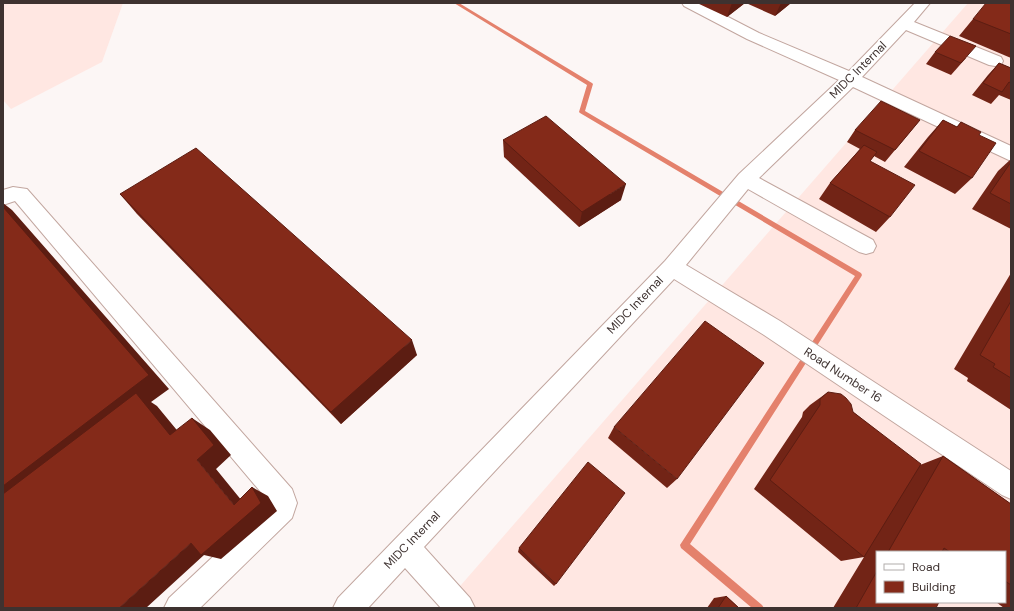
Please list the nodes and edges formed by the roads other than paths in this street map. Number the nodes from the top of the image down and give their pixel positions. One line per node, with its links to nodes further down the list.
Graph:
1 (689, 3): 5 (street)
2 (923, 3): 3 (street, MIDC Internal)
3 (904, 23): 4 (street); 5 (street, MIDC Internal)
4 (995, 61)
5 (851, 79): 6 (street); 7 (street, MIDC Internal)
6 (1011, 154)
7 (746, 179): 9 (street); 10 (street, MIDC Internal)
8 (3, 198): 13 (street)
9 (866, 246)
10 (672, 267): 11 (street, Road Number 16); 12 (street, MIDC Internal)
11 (1011, 486)
12 (405, 547): 14 (street, MIDC Internal); 15 (street)
13 (179, 608)
14 (348, 608)
15 (460, 608)

